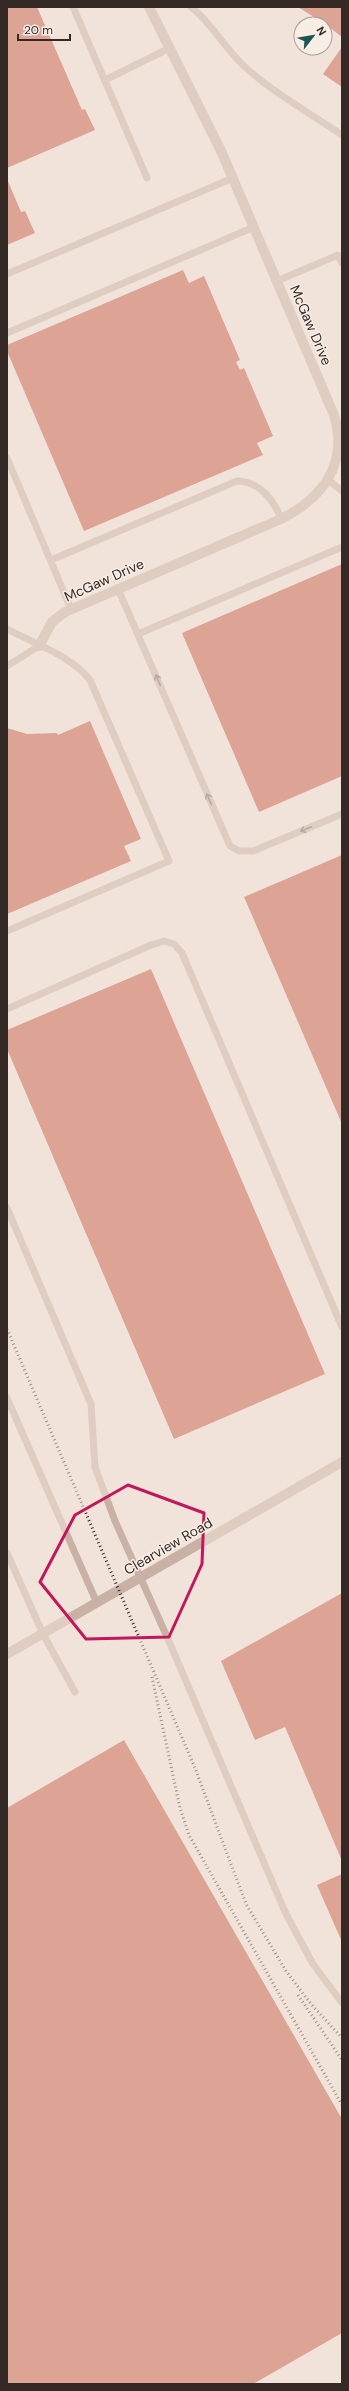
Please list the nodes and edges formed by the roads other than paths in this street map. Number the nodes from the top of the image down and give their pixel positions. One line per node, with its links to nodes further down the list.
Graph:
1 (73, 7): 5 (lane)
2 (149, 7): 4 (street, McGaw Drive)
3 (191, 7): 6 (lane)
4 (170, 48): 5 (lane); 8 (street, McGaw Drive)
5 (105, 80): 7 (lane)
6 (342, 135)
7 (147, 178)
8 (233, 178): 9 (street, McGaw Drive); 11 (lane)
9 (254, 227): 12 (street, McGaw Drive); 13 (lane)
10 (342, 263): 12 (lane)
11 (7, 274)
12 (277, 281): 15 (street, McGaw Drive)
13 (7, 332)
14 (7, 458): 19 (lane)
15 (328, 480): 16 (lane); 17 (street, McGaw Drive)
16 (342, 491)
17 (282, 519): 19 (lane); 20 (street, McGaw Drive)
18 (342, 547): 23 (lane)
19 (51, 560): 21 (lane)
20 (118, 588): 21 (street, McGaw Drive); 23 (lane)
21 (71, 609): 24 (street, McGaw Drive)
22 (7, 629): 24 (lane)
23 (138, 634): 26 (lane, one-way to 23)
24 (39, 646): 25 (lane); 27 (lane)
25 (7, 666)
26 (342, 814)
27 (7, 931)
28 (7, 1009): 30 (lane)
29 (7, 1208): 34 (lane)
30 (342, 1327)
31 (7, 1398): 35 (lane)
32 (342, 1462): 34 (street, Clearview Road)
33 (7, 1553): 36 (lane)
34 (142, 1578): 35 (street, Clearview Road); 39 (lane)
35 (97, 1603): 36 (street, Clearview Road)
36 (43, 1634): 37 (street, Clearview Road); 38 (lane)
37 (7, 1654)
38 (75, 1692)
39 (342, 2003)

